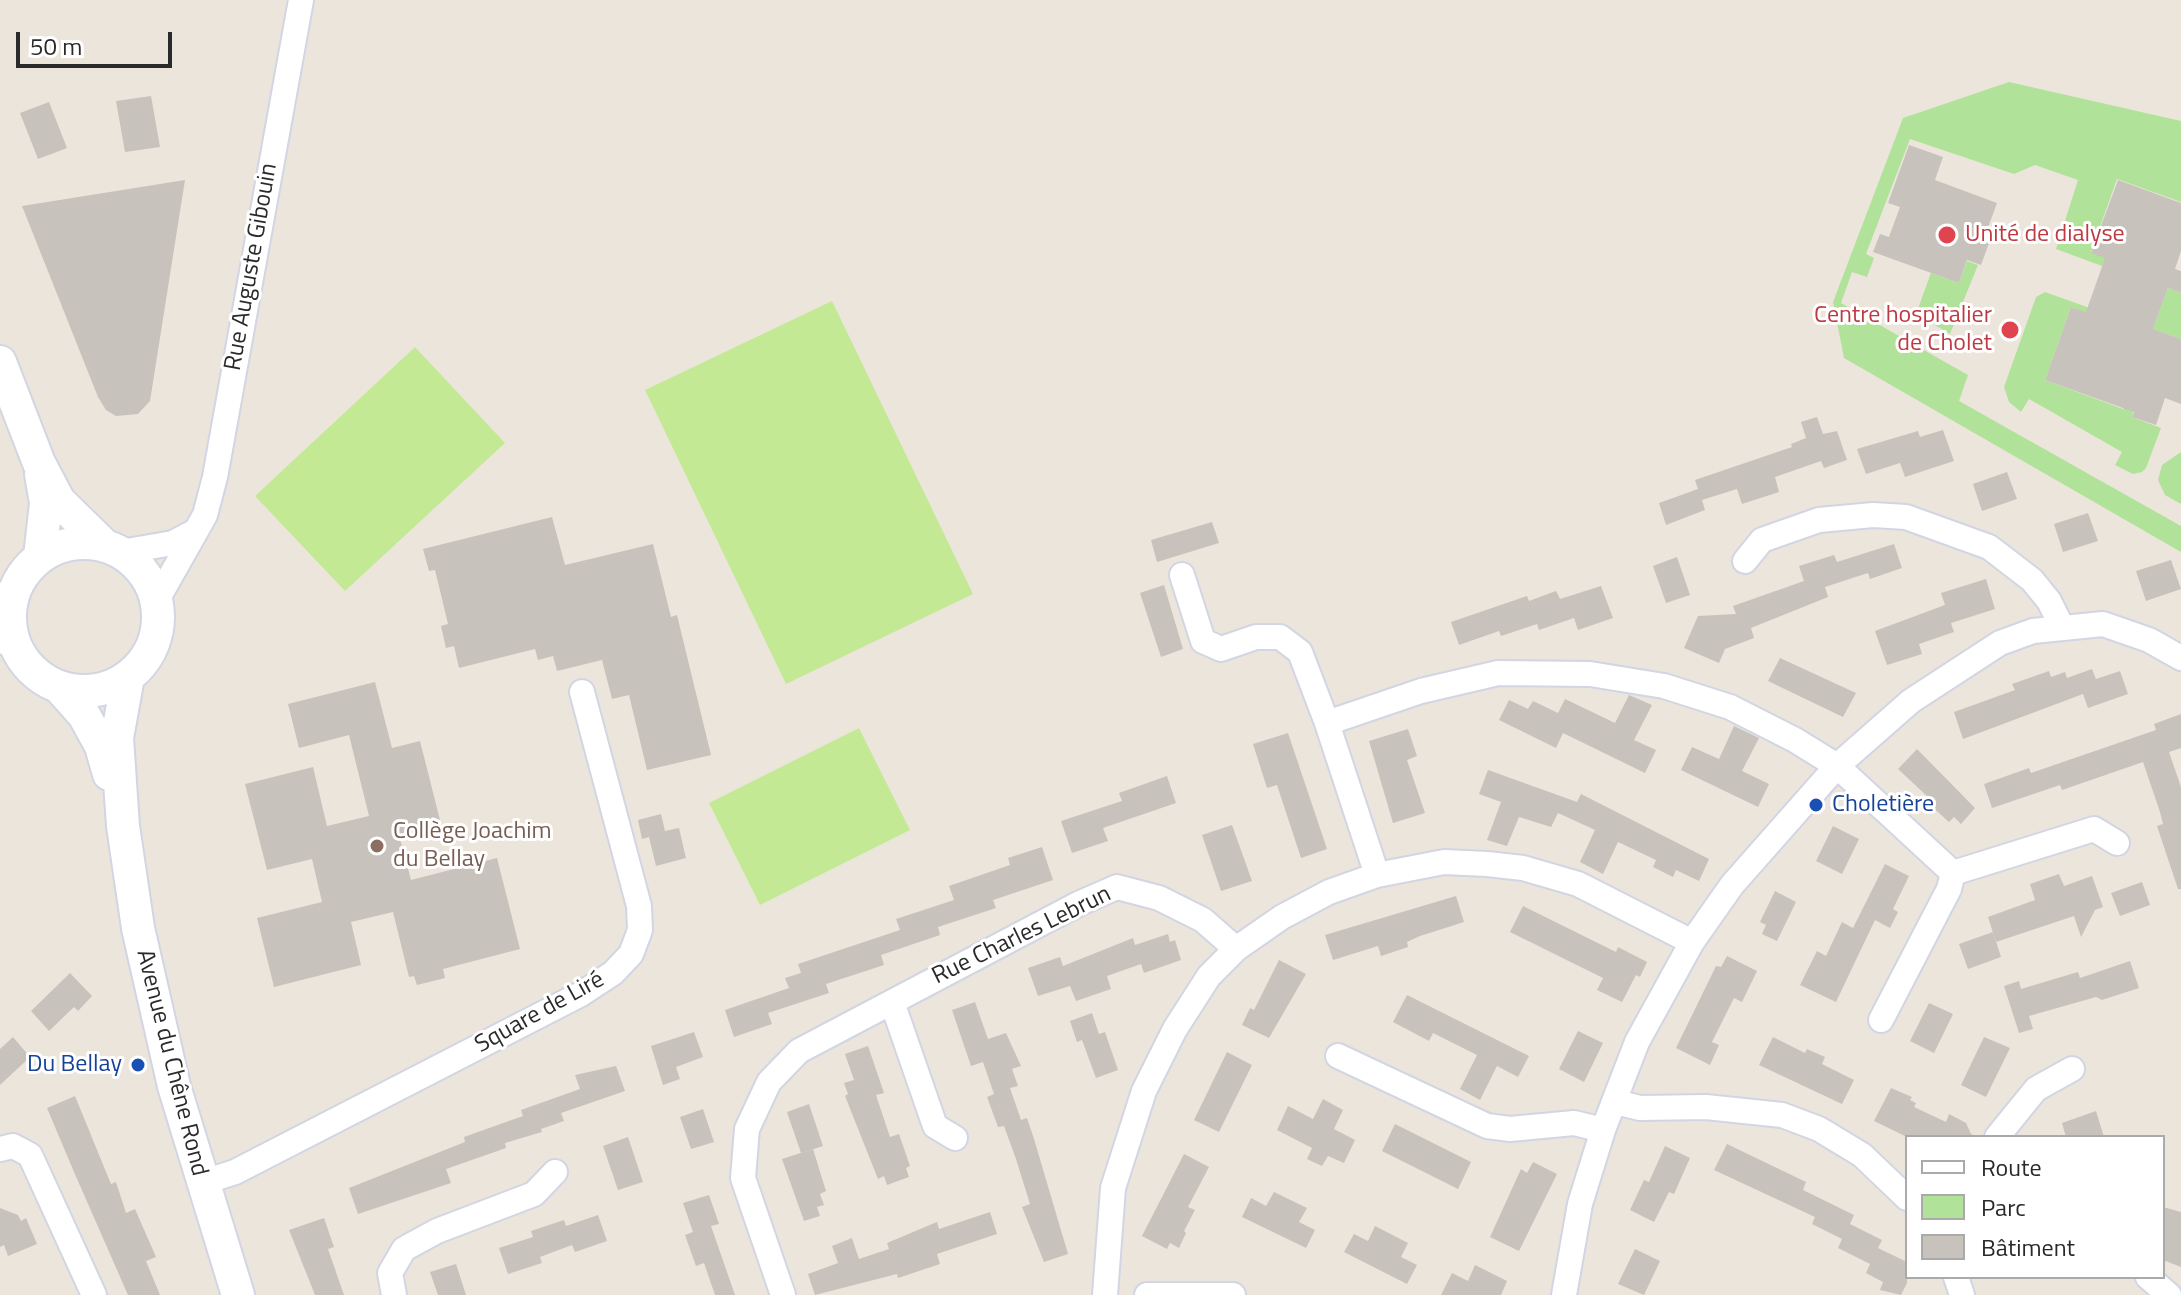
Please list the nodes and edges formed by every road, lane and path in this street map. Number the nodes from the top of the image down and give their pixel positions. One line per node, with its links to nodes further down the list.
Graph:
1 (301, 0): 4 (street, Rue Auguste Gibouin)
2 (0, 362): 3 (main road)
3 (39, 463): 5 (main road); 6 (main road)
4 (196, 531): 5 (street); 10 (street, Rue Auguste Gibouin)
5 (112, 548): 6 (main road); 10 (main road)
6 (40, 557): 9 (main road)
7 (1745, 561): 11 (street)
8 (1182, 575): 17 (street)
9 (8, 593): 12 (main road)
10 (157, 600): 14 (main road)
11 (2061, 625): 13 (street); 18 (street)
12 (8, 643): 15 (main road)
13 (2181, 658)
14 (128, 677): 15 (main road); 19 (main road, Avenue du Chêne Rond)
15 (60, 688): 19 (main road, Avenue du Chêne Rond)
16 (582, 692): 35 (street, Square de Liré)
17 (1327, 723): 18 (street); 22 (street)
18 (1837, 766): 21 (street); 23 (street)
19 (123, 826): 35 (main road, Avenue du Chêne Rond)
20 (2117, 843): 21 (street)
21 (1953, 873): 26 (street)
22 (1377, 875): 23 (street); 24 (street)
23 (1692, 942): 29 (street)
24 (1236, 949): 25 (street, Rue Charles Lebrun); 42 (street)
25 (892, 1002): 32 (street); 41 (street, Rue Charles Lebrun)
26 (1881, 1020)
27 (1338, 1056): 30 (street)
28 (2072, 1069): 31 (street)
29 (1615, 1102): 30 (street); 36 (street)
30 (1603, 1130): 45 (street)
31 (1999, 1135)
32 (955, 1138)
33 (0, 1149): 38 (street)
34 (555, 1172): 40 (street)
35 (201, 1183): 39 (main road, Avenue du Chêne Rond)
36 (1905, 1196)
37 (2150, 1279): 46 (street)
38 (94, 1295)
39 (238, 1295)
40 (394, 1295)
41 (783, 1295)
42 (1105, 1295)
43 (1147, 1295): 44 (street)
44 (1233, 1295)
45 (1564, 1295)
46 (2169, 1295)

